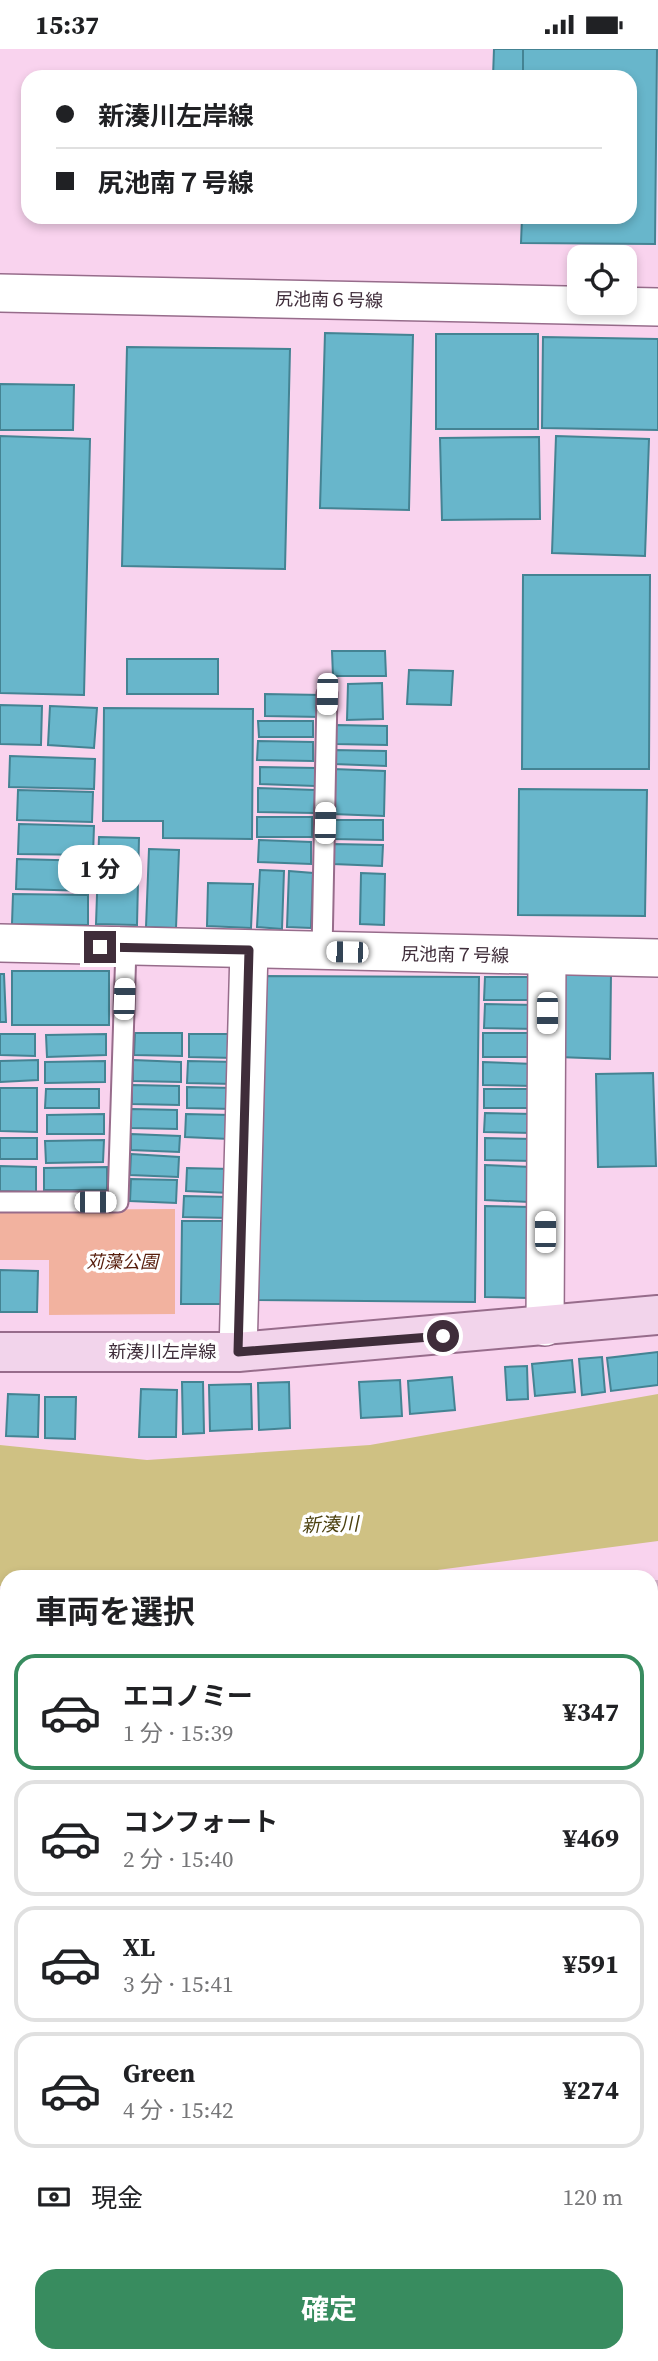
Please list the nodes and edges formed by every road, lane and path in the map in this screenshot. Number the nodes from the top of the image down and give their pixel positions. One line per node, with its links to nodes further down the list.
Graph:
1 (0, 293): 2 (street, 尻池南６号線)
2 (658, 307)
3 (327, 694): 7 (lane)
4 (0, 943): 5 (street, 尻池南７号線)
5 (126, 947): 6 (street, 尻池南７号線); 10 (lane)
6 (249, 950): 7 (street, 尻池南７号線); 14 (street)
7 (322, 952): 8 (street, 尻池南７号線)
8 (547, 958): 9 (street, 尻池南７号線); 12 (street)
9 (658, 958)
10 (0, 1202)
11 (658, 1315): 12 (street, 新湊川左岸線)
12 (545, 1327): 14 (street, 新湊川左岸線)
13 (0, 1352): 14 (street, 新湊川左岸線)
14 (238, 1352)

